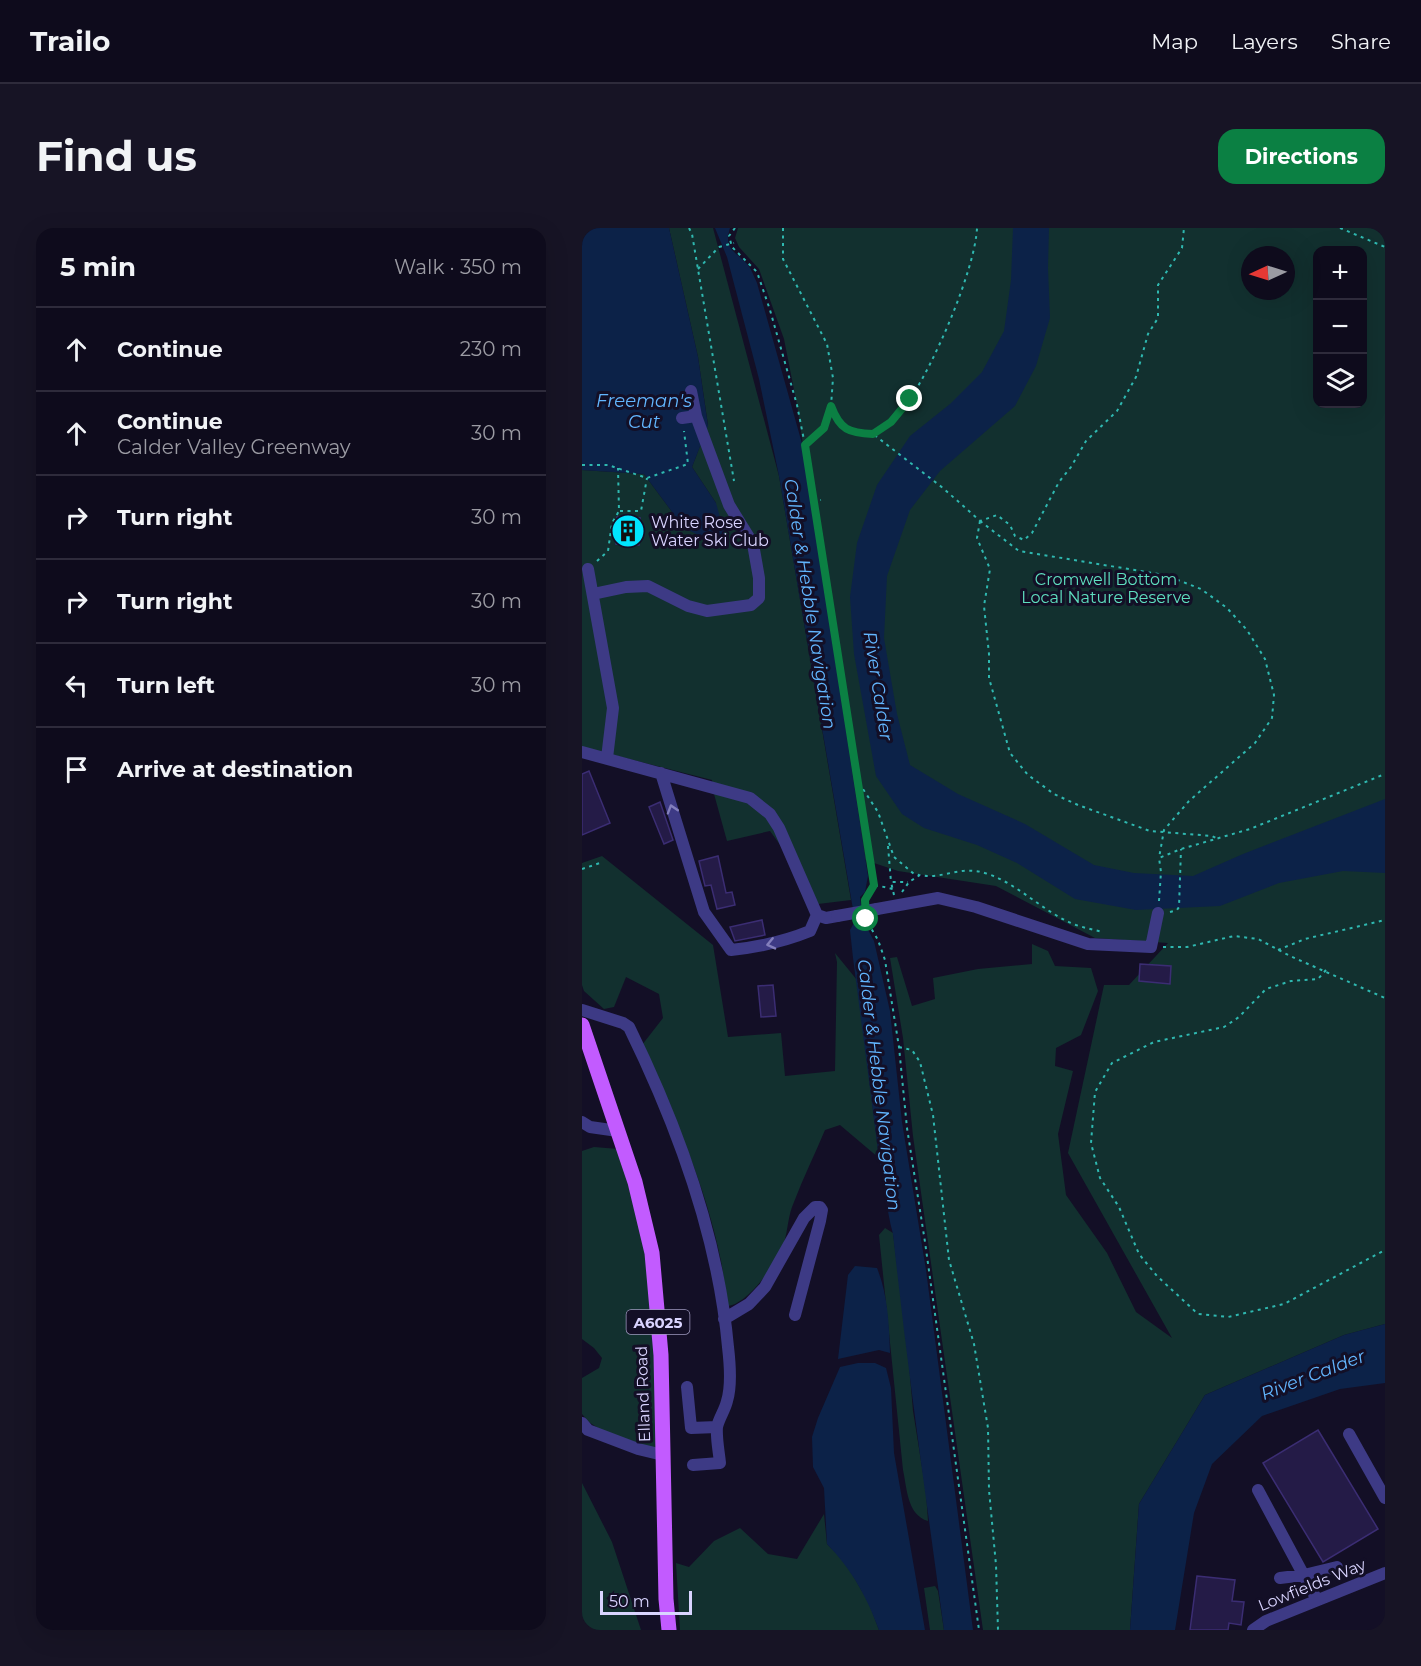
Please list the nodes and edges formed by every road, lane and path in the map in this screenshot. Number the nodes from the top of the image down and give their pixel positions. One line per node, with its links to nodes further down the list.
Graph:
1 (689, 228): 9 (path)
2 (735, 228): 15 (path)
3 (783, 228): 11 (path)
4 (976, 228): 14 (path)
5 (1184, 228): 23 (path)
6 (1340, 228): 8 (path)
7 (734, 243): 9 (path, bridge)
8 (1385, 247)
9 (698, 269): 19 (path)
10 (691, 391): 12 (street)
11 (831, 406): 14 (path); 15 (path)
12 (696, 416): 13 (street); 25 (street)
13 (682, 418): 18 (path)
14 (873, 434): 23 (path)
15 (805, 445): 21 (path)
16 (582, 465): 17 (path)
17 (618, 468): 18 (path); 22 (path)
18 (647, 478): 22 (path)
19 (734, 480)
20 (821, 500): 21 (path)
21 (813, 501): 30 (path)
22 (619, 512): 24 (path)
23 (980, 520): 31 (path); 31 (path)
24 (588, 569): 25 (street)
25 (592, 594): 27 (street)
26 (582, 752): 27 (street)
27 (607, 758): 28 (street)
28 (662, 773): 45 (street); 45 (street, one-way to 28)
29 (1385, 774): 32 (path)
30 (858, 780): 33 (path); 41 (path)
31 (1164, 833): 32 (path); 35 (path)
32 (1218, 839): 34 (path)
33 (888, 845): 38 (path); 39 (path)
34 (1181, 849): 35 (path); 44 (path)
35 (1159, 858): 44 (path)
36 (603, 862): 37 (path)
37 (582, 869)
38 (920, 875): 40 (path); 48 (path)
39 (891, 882): 40 (path); 42 (path)
40 (909, 882): 42 (path)
41 (874, 885): 42 (path); 43 (path)
42 (893, 889)
43 (865, 900)
44 (1157, 914): 49 (street)
45 (817, 915): 49 (street, bridge)
46 (866, 919): 55 (path)
47 (1385, 920): 50 (path)
48 (1111, 934)
49 (1151, 947): 50 (path)
50 (1278, 950): 51 (path)
51 (1326, 970): 52 (path); 58 (path)
52 (1385, 998)
53 (582, 1010): 60 (street)
54 (582, 1025): 57 (main road, Elland Road / A6025)
55 (898, 1047): 75 (path); 76 (path)
56 (582, 1122): 57 (street)
57 (618, 1131): 65 (main road, Elland Road / A6025)
58 (1385, 1250)
59 (795, 1315): 60 (street)
60 (724, 1319): 63 (street)
61 (687, 1387): 63 (street)
62 (585, 1426): 65 (street)
63 (717, 1426): 66 (street)
64 (1349, 1434): 68 (street)
65 (663, 1455): 74 (main road, Elland Road / A6025)
66 (693, 1465)
67 (1258, 1490): 71 (street)
68 (1385, 1498)
69 (1337, 1567): 71 (street)
70 (1385, 1573): 73 (street, Lowfields Way)
71 (1304, 1575): 72 (street); 73 (street)
72 (1280, 1578)
73 (1317, 1600): 77 (street, Lowfields Way)
74 (669, 1630)
75 (979, 1630)
76 (998, 1630)
77 (1253, 1630)

